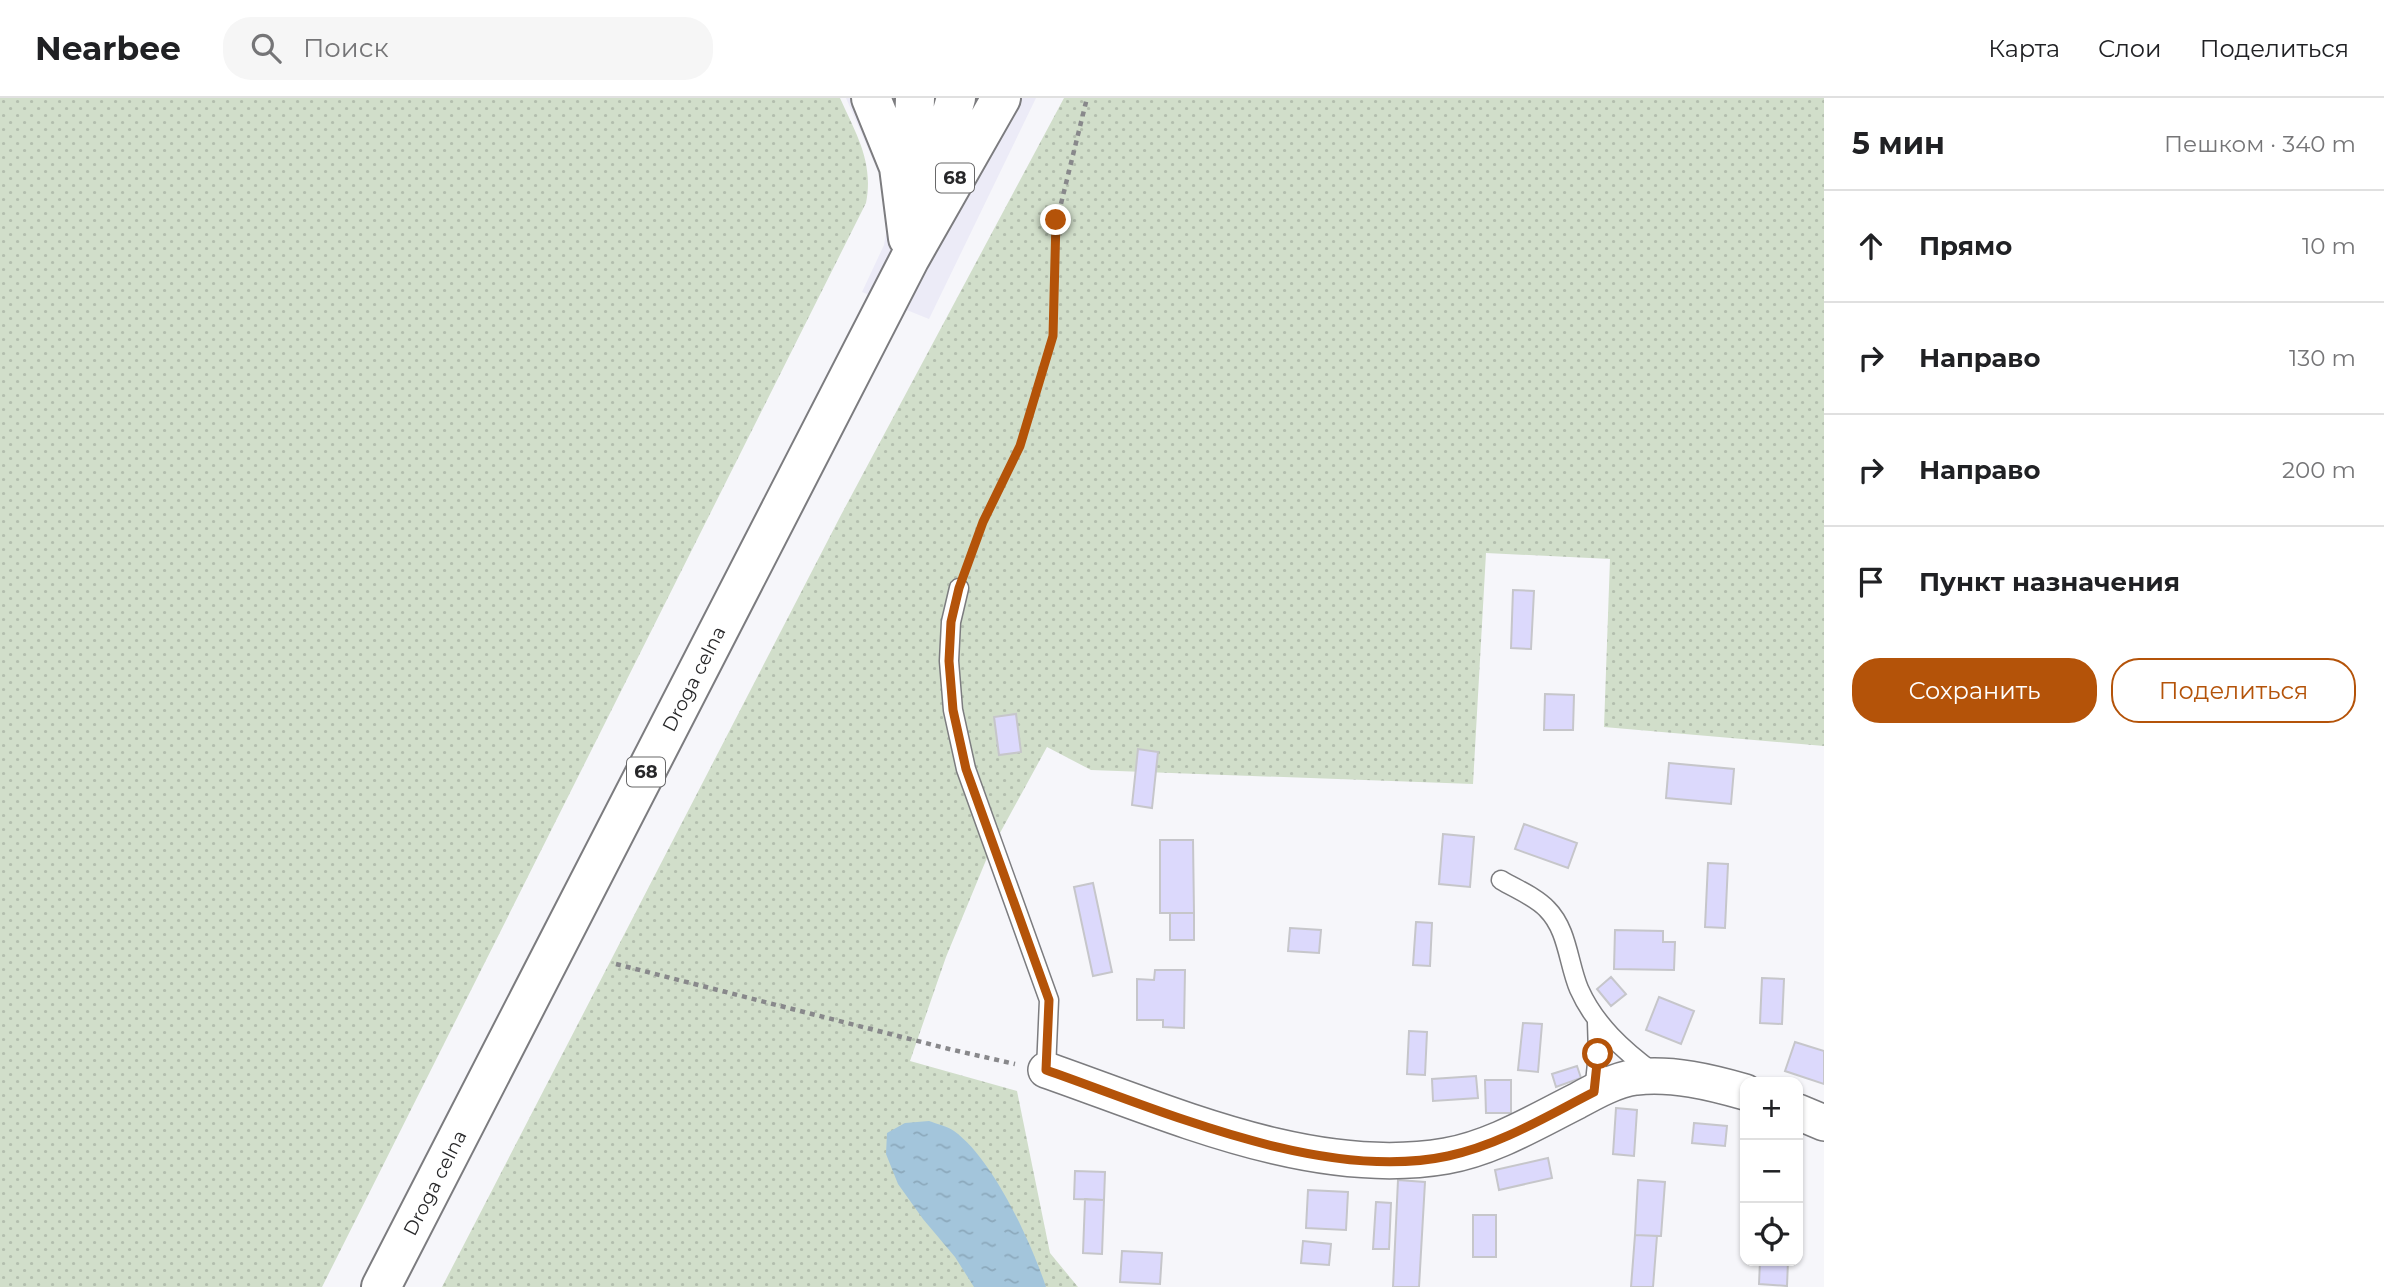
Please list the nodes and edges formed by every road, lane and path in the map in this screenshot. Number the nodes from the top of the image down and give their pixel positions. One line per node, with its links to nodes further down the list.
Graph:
1 (871, 98): 6 (highway)
2 (915, 98): 6 (highway, 68)
3 (956, 98): 6 (highway, 68)
4 (1001, 98): 6 (highway, 68)
5 (1087, 98): 7 (path)
6 (910, 258): 17 (highway, Droga celna / 68)
7 (959, 588): 11 (lane)
8 (1501, 880): 10 (lane)
9 (616, 964): 11 (path)
10 (1597, 1021): 12 (lane); 14 (lane)
11 (1046, 1070): 14 (street)
12 (1660, 1077): 13 (street); 14 (street)
13 (1740, 1091)
14 (1594, 1092)
15 (1803, 1114): 16 (street)
16 (1824, 1123)
17 (381, 1287)

